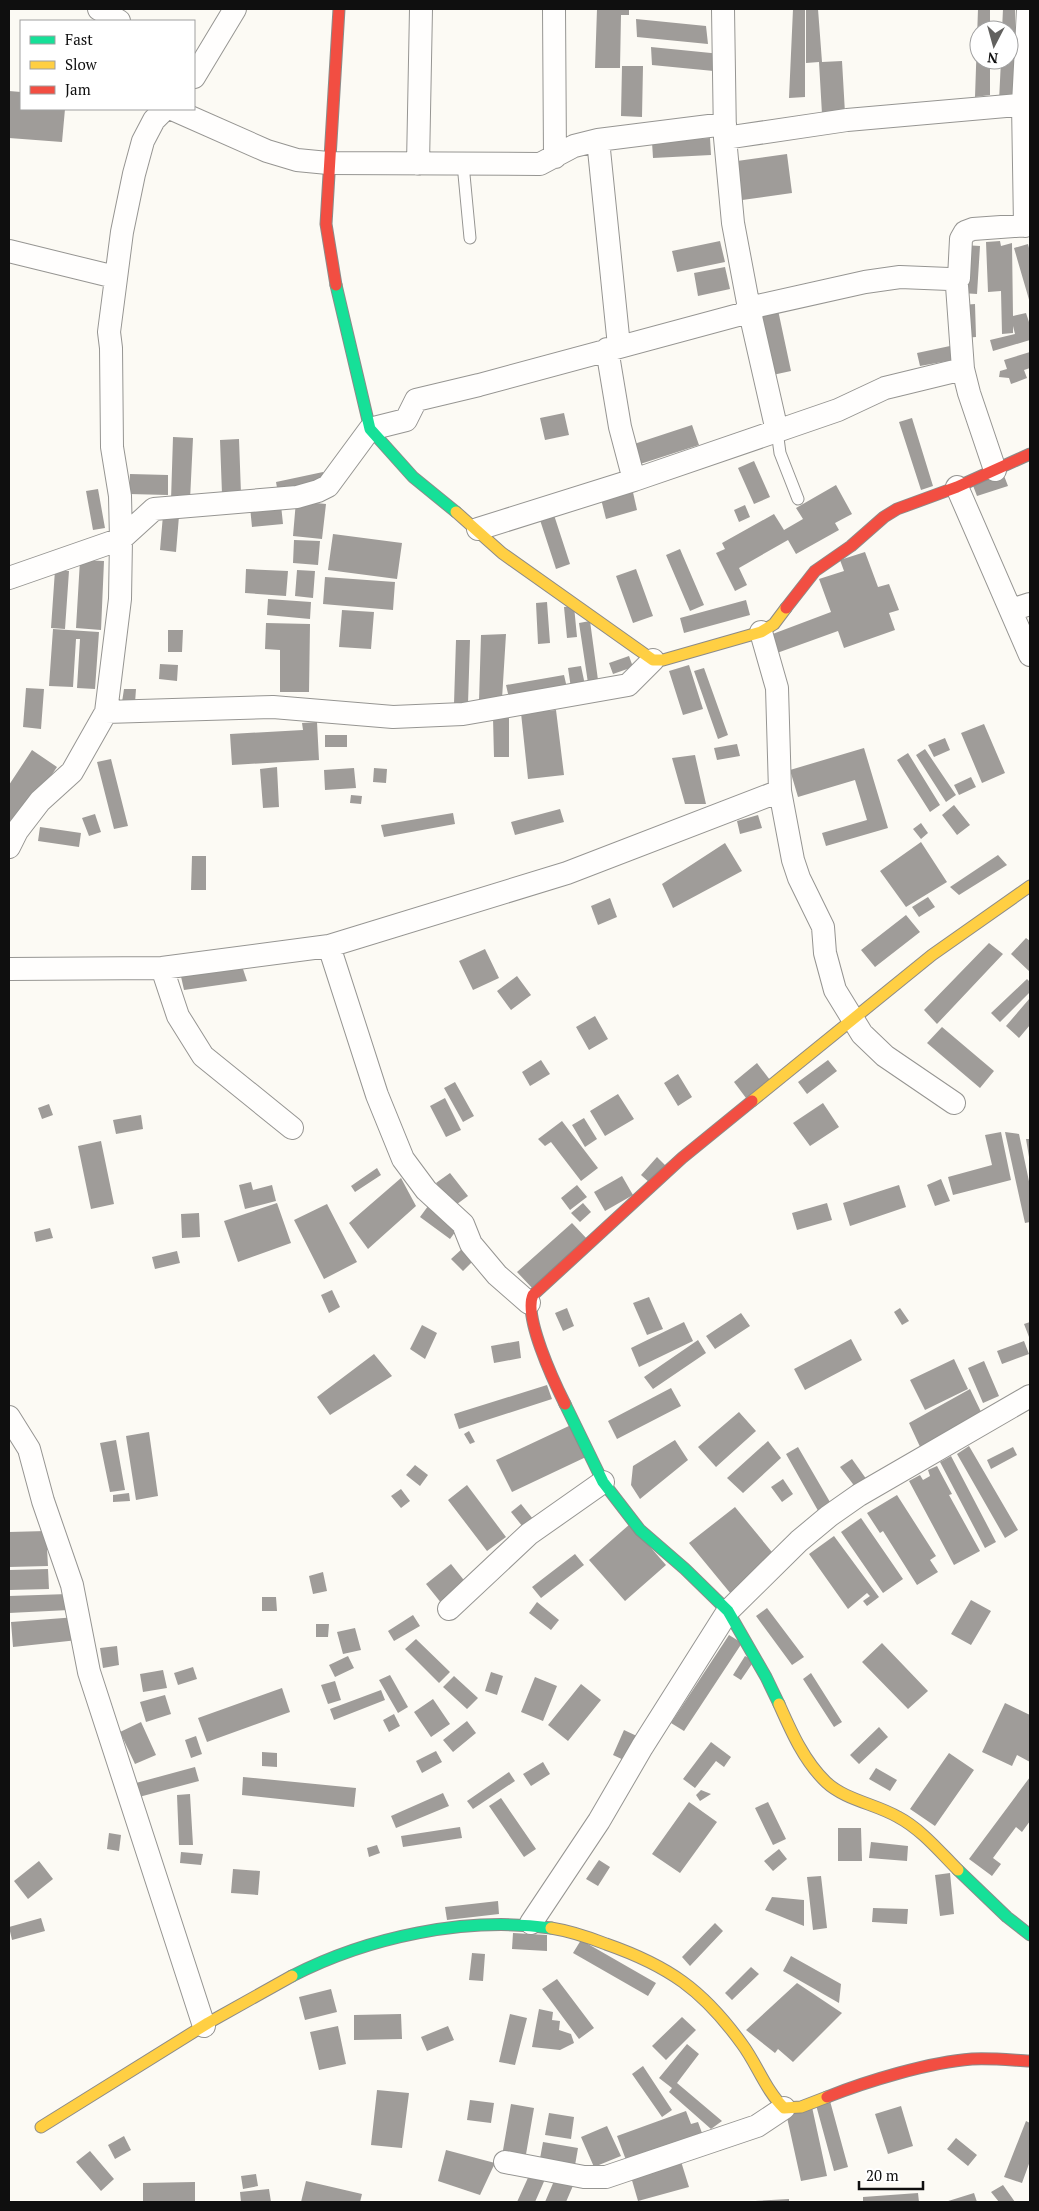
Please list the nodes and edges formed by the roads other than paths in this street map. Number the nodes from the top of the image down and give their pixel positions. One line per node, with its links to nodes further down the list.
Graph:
1 (99, 9): 8 (street)
2 (235, 9): 9 (street)
3 (339, 9): 16 (street)
4 (421, 9): 17 (street)
5 (554, 9): 15 (street)
6 (723, 9): 13 (street)
7 (1028, 9): 10 (street)
8 (117, 20)
9 (195, 72)
10 (1026, 104): 13 (street); 19 (street)
11 (164, 110): 22 (street)
12 (174, 110): 16 (street)
13 (725, 131): 14 (street); 24 (street)
14 (598, 140): 15 (street); 25 (street)
15 (555, 157): 18 (street)
16 (328, 162): 17 (street); 27 (street)
17 (418, 164): 18 (street)
18 (463, 164): 20 (lane)
19 (1028, 225): 23 (street)
20 (470, 238)
21 (9, 251): 22 (street)
22 (116, 277): 35 (street)
23 (955, 281): 24 (street); 26 (street)
24 (749, 308): 25 (street); 28 (street)
25 (613, 348): 27 (street); 31 (street)
26 (963, 368): 28 (street); 30 (street)
27 (370, 429): 34 (street); 35 (street)
28 (777, 432): 31 (street); 33 (lane)
29 (1030, 454): 30 (street)
30 (996, 470): 32 (street)
31 (634, 480): 34 (street)
32 (957, 487): 37 (street); 38 (street)
33 (798, 499)
34 (478, 528): 40 (street)
35 (122, 539): 36 (street); 41 (street)
36 (9, 578)
37 (1020, 607): 39 (street)
38 (761, 632): 40 (street); 42 (street)
39 (1030, 655)
40 (653, 660): 41 (street)
41 (106, 712): 43 (street)
42 (780, 791): 45 (street); 48 (street)
43 (9, 847)
44 (1030, 886): 48 (street)
45 (329, 946): 46 (street); 51 (street)
46 (162, 968): 47 (street); 50 (street)
47 (9, 969)
48 (854, 1020): 49 (street); 51 (street)
49 (954, 1103)
50 (292, 1128)
51 (529, 1304): 54 (street)
52 (1030, 1396): 56 (street)
53 (9, 1417): 59 (street)
54 (603, 1482): 55 (street); 56 (street)
55 (450, 1609)
56 (728, 1611): 57 (street); 58 (street)
57 (532, 1923): 59 (street); 61 (street)
58 (1030, 1935)
59 (204, 2026): 62 (street)
60 (1030, 2061): 61 (street)
61 (784, 2108): 63 (street)
62 (41, 2127)
63 (504, 2162)

